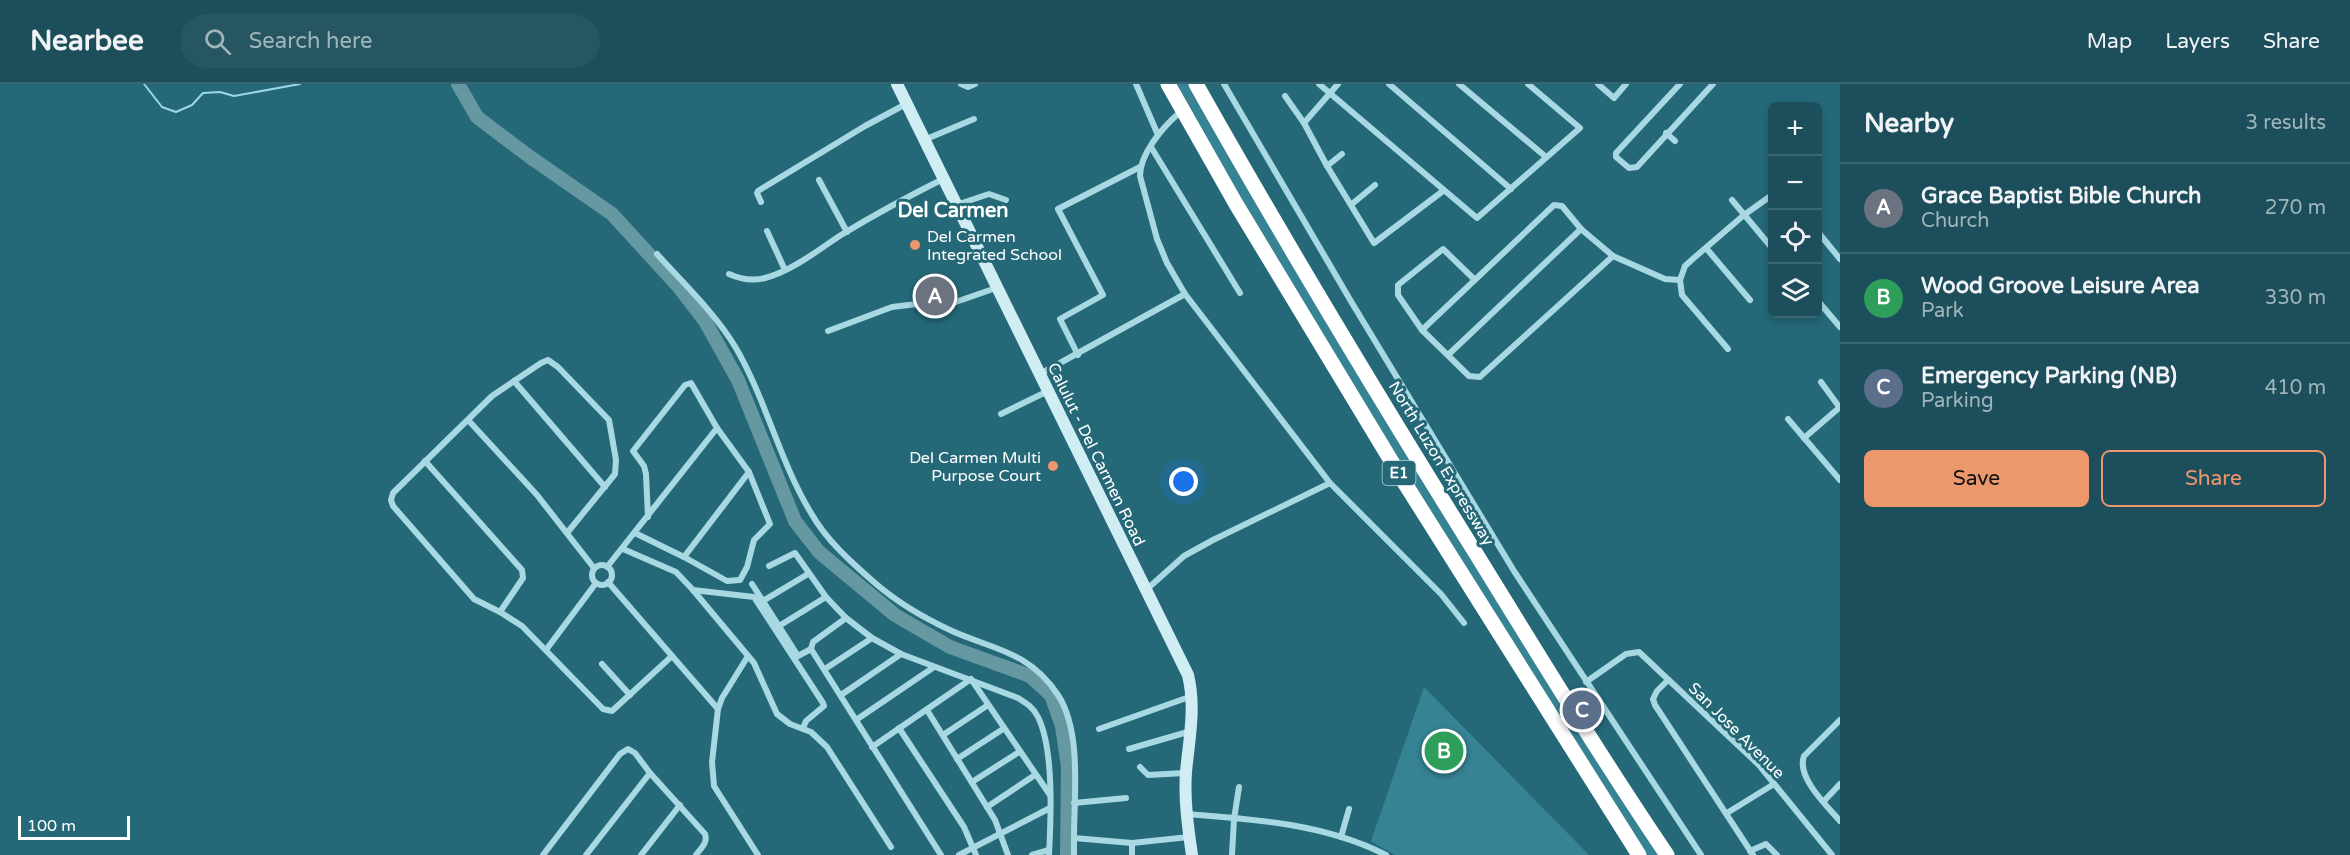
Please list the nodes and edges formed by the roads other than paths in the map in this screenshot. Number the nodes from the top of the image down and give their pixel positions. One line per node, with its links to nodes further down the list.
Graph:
1 (897, 84): 19 (main road, Calulut - Del Carmen Road)
2 (961, 84): 3 (street)
3 (975, 84)
4 (1136, 84): 24 (street)
5 (1168, 84): 178 (highway, E1)
6 (1196, 84): 179 (highway, North Luzon Expressway / E1)
7 (1224, 84): 116 (street)
8 (1319, 84): 17 (street)
9 (1338, 84): 17 (street)
10 (1389, 84): 35 (street)
11 (1459, 84): 29 (street)
12 (1528, 84): 29 (street)
13 (1598, 84): 14 (street)
14 (1626, 84)
15 (1680, 84): 23 (street)
16 (1713, 84): 23 (street)
17 (1330, 93): 22 (street); 36 (street)
18 (1285, 96): 22 (street)
19 (907, 104): 25 (main road, Calulut - Del Carmen Road); 40 (street)
20 (1178, 114): 24 (street)
21 (974, 118): 25 (street)
22 (1304, 123): 30 (street)
23 (1666, 133): 26 (street)
24 (1158, 135): 27 (street)
25 (923, 140): 32 (main road, Calulut - Del Carmen Road)
26 (1675, 141)
27 (1151, 147): 31 (street); 59 (street)
28 (1342, 154): 30 (street)
29 (1546, 157): 35 (street)
30 (1327, 166): 41 (street)
31 (1140, 167): 60 (street); 68 (street)
32 (943, 179): 42 (main road, Calulut - Del Carmen Road); 46 (street)
33 (819, 180): 46 (street)
34 (1375, 185): 41 (street)
35 (1511, 189): 36 (street)
36 (1443, 191): 41 (street)
37 (1768, 198): 43 (street)
38 (1006, 200): 42 (street)
39 (1732, 200): 43 (street)
40 (761, 202)
41 (1352, 204)
42 (956, 205): 57 (main road, Calulut - Del Carmen Road)
43 (1744, 214): 48 (street); 49 (street)
44 (1581, 229): 51 (street); 55 (street); 69 (street)
45 (767, 231): 53 (street)
46 (847, 232): 53 (street)
47 (1822, 237): 52 (street)
48 (1768, 242)
49 (1706, 248): 56 (street); 61 (street)
50 (657, 254): 146 (street)
51 (1613, 256): 56 (street); 69 (street)
52 (1840, 258)
53 (785, 270): 54 (street)
54 (729, 274)
55 (1474, 279): 65 (street); 65 (street)
56 (1680, 280): 67 (street)
57 (996, 288): 62 (street); 70 (main road, Calulut - Del Carmen Road)
58 (945, 290): 62 (street)
59 (1240, 293)
60 (1185, 294): 68 (street); 83 (street)
61 (1750, 300)
62 (947, 305): 66 (street)
63 (1822, 306): 64 (street)
64 (1840, 327)
65 (1422, 330): 69 (street)
66 (828, 331)
67 (1728, 349)
68 (1078, 355): 70 (street)
69 (1448, 355)
70 (1040, 374): 73 (main road, Calulut - Del Carmen Road)
71 (514, 381): 77 (street); 84 (street); 84 (street)
72 (1821, 382): 74 (street)
73 (1048, 392): 75 (street); 98 (main road, Calulut - Del Carmen Road)
74 (1840, 407): 79 (street)
75 (1001, 414)
76 (1788, 419): 79 (street)
77 (469, 421): 80 (street); 86 (street)
78 (717, 428): 81 (street); 85 (street); 85 (street)
79 (1804, 438): 82 (street)
80 (425, 461): 101 (street); 101 (street)
81 (749, 472): 89 (street); 89 (street)
82 (1840, 480)
83 (1330, 483): 98 (street); 103 (street)
84 (605, 487): 86 (street)
85 (648, 517): 87 (street)
86 (567, 533): 92 (street)
87 (635, 533): 88 (street); 89 (street)
88 (623, 549): 91 (street); 97 (street)
89 (684, 556)
90 (769, 566): 93 (street)
91 (607, 567): 92 (street); 94 (street)
92 (594, 568): 95 (street)
93 (808, 574): 99 (street); 100 (street)
94 (608, 582): 95 (street); 109 (street)
95 (596, 583): 106 (street)
96 (752, 584): 100 (street)
97 (693, 590): 110 (street); 125 (street)
98 (1146, 590): 119 (main road, Calulut - Del Carmen Road)
99 (826, 597): 102 (street); 104 (street)
100 (763, 601): 104 (street)
101 (500, 612): 106 (street)
102 (846, 618): 105 (street); 107 (street)
103 (1464, 623)
104 (779, 626): 107 (street)
105 (872, 638): 108 (street); 113 (street)
106 (546, 650): 117 (street)
107 (811, 650): 113 (street)
108 (901, 654): 112 (street); 118 (street)
109 (672, 656): 117 (street); 121 (street)
110 (748, 656): 121 (street); 125 (street)
111 (602, 664): 117 (street)
112 (934, 667): 114 (street); 123 (street)
113 (825, 669): 118 (street)
114 (971, 679): 120 (street); 122 (street); 143 (street)
115 (1668, 680): 116 (street, San Jose Avenue); 140 (street, San Jose Avenue); 151 (street)
116 (1586, 682): 180 (street)
117 (630, 695)
118 (841, 695): 123 (street)
119 (1193, 696): 128 (street); 129 (main road, Calulut - Del Carmen Road)
120 (988, 705): 127 (street); 130 (street)
121 (718, 709): 168 (street)
122 (927, 710): 126 (street); 130 (street)
123 (856, 720): 131 (street)
124 (1840, 720): 145 (street)
125 (803, 728): 160 (street)
126 (899, 728): 131 (street); 161 (street)
127 (1004, 729): 133 (street); 134 (street)
128 (1099, 729)
129 (1191, 731): 132 (street); 137 (main road, Calulut - Del Carmen Road)
130 (943, 735): 134 (street)
131 (872, 747): 169 (street)
132 (1129, 749)
133 (1019, 752): 138 (street); 139 (street)
134 (957, 759): 139 (street)
135 (1140, 767): 137 (street)
136 (650, 773): 147 (street); 164 (street); 165 (street)
137 (1186, 773): 152 (main road, Calulut - Del Carmen Road)
138 (1035, 775): 143 (street); 148 (street)
139 (972, 782): 148 (street)
140 (1774, 784): 151 (street); 182 (street, San Jose Avenue)
141 (1840, 784): 145 (street)
142 (1239, 787): 153 (street)
143 (1050, 796): 149 (street)
144 (1126, 798): 146 (street)
145 (1824, 801): 154 (street)
146 (1074, 803): 158 (street)
147 (680, 805): 166 (street); 167 (street)
148 (987, 807): 155 (street)
149 (1050, 808): 155 (street); 162 (street)
150 (1349, 808): 157 (street)
151 (1727, 813): 163 (street)
152 (1187, 814): 153 (street); 156 (main road, Calulut - Del Carmen Road)
153 (1234, 819): 157 (street); 176 (street)
154 (1840, 821)
155 (1001, 835): 161 (street); 171 (street)
156 (1190, 837): 159 (street); 175 (main road, Calulut - Del Carmen Road)
157 (1341, 837): 177 (street)
158 (1074, 838): 159 (street); 173 (street)
159 (1132, 843): 174 (street)
160 (891, 848)
161 (975, 852): 170 (street)
162 (1049, 853): 172 (street)
163 (1752, 853): 181 (street)
164 (543, 855)
165 (586, 855)
166 (641, 855)
167 (696, 855)
168 (758, 855)
169 (942, 855)
170 (959, 855)
171 (1008, 855)
172 (1032, 855)
173 (1074, 855)
174 (1132, 855)
175 (1192, 855)
176 (1232, 855)
177 (1386, 855)
178 (1639, 855)
179 (1667, 855)
180 (1701, 855)
181 (1777, 855)
182 (1832, 855)

